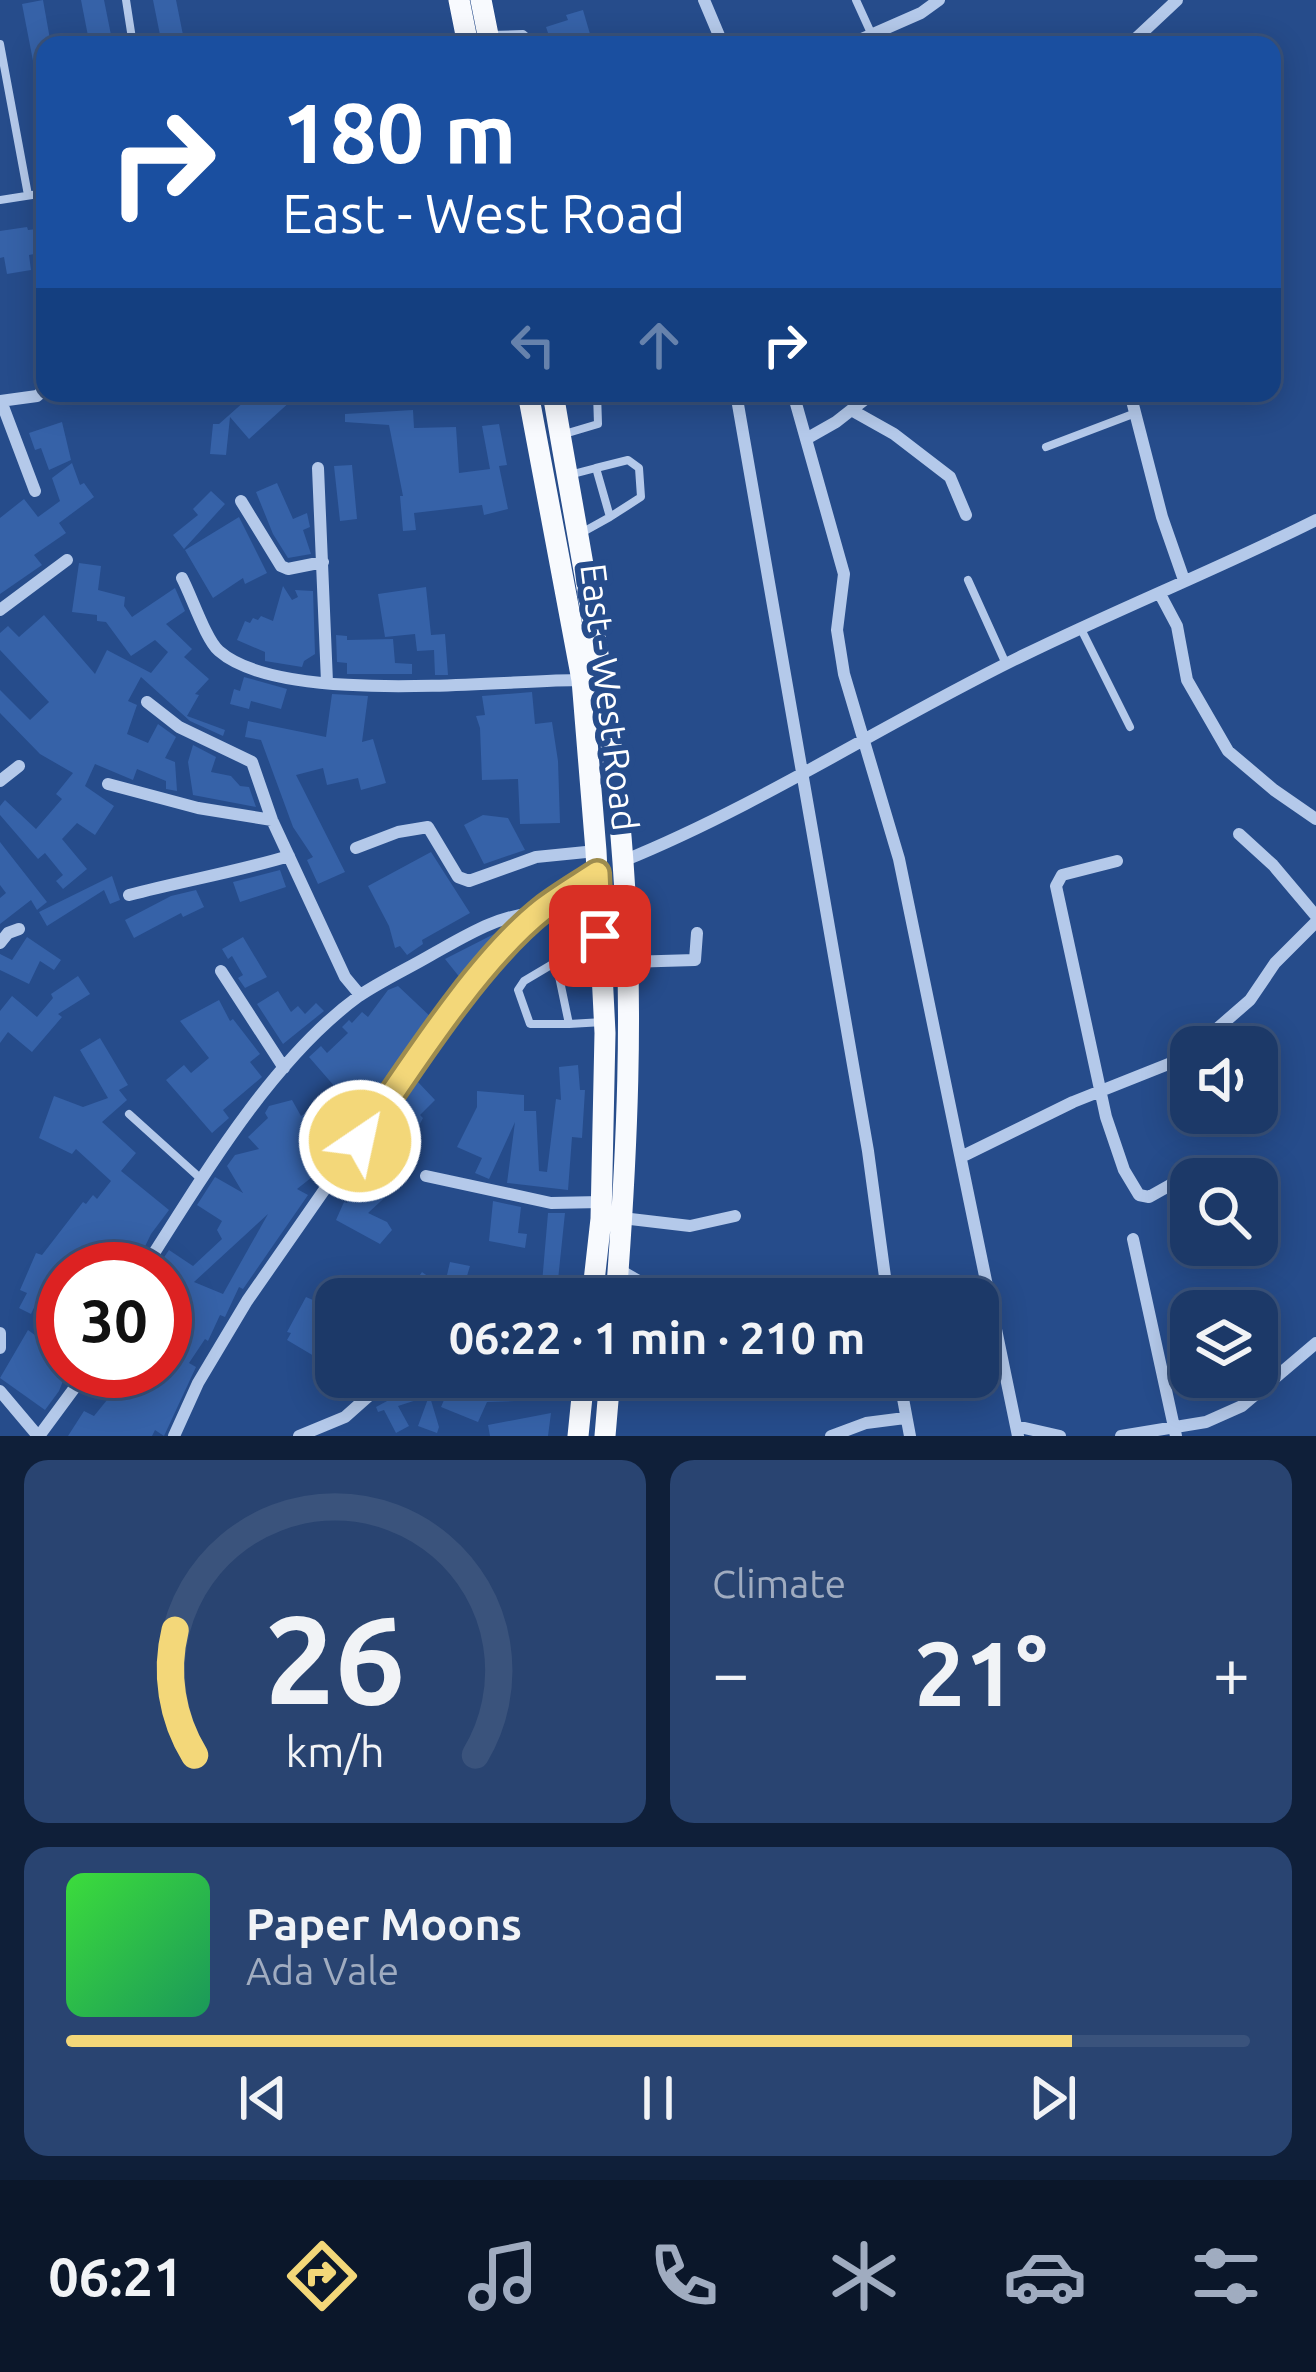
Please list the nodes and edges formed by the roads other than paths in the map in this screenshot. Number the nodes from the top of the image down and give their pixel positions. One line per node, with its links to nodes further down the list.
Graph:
1 (126, 0): 9 (lane)
2 (459, 0): 10 (main road)
3 (482, 0): 11 (main road)
4 (704, 0): 12 (street)
5 (856, 0): 8 (lane)
6 (939, 0): 8 (street)
7 (1177, 0): 14 (street)
8 (872, 34): 13 (street)
9 (132, 36)
10 (479, 36)
11 (482, 36)
12 (719, 36)
13 (868, 36)
14 (1139, 36)
15 (0, 44): 17 (lane)
16 (36, 194): 17 (lane)
17 (28, 195): 18 (lane)
18 (0, 200)
19 (36, 396): 20 (street)
20 (1, 401): 36 (street)
21 (530, 402): 51 (main road, East - West Road)
22 (554, 402): 30 (main road, East - West Road)
23 (597, 402): 30 (lane)
24 (738, 402): 57 (street)
25 (796, 402): 31 (street)
26 (863, 402): 28 (street)
27 (1131, 402): 29 (street)
28 (853, 411): 31 (street); 38 (street)
29 (1133, 413): 32 (lane); 46 (street)
30 (560, 436): 35 (main road, East - West Road)
31 (806, 439): 55 (street)
32 (1046, 447)
33 (318, 468): 43 (street)
34 (596, 468): 35 (lane); 39 (lane); 39 (lane)
35 (567, 476): 41 (main road, East - West Road)
36 (35, 491)
37 (241, 501): 43 (street)
38 (966, 515)
39 (610, 517): 41 (lane)
40 (1316, 520): 46 (street)
41 (577, 536): 65 (main road, East - West Road)
42 (68, 560): 48 (street)
43 (323, 562): 52 (street)
44 (182, 578): 52 (street)
45 (968, 580): 50 (lane)
46 (1184, 580): 47 (street)
47 (1160, 594): 49 (street); 60 (street)
48 (0, 610)
49 (1081, 629): 50 (street); 54 (lane)
50 (1006, 664): 55 (street)
51 (581, 680): 52 (street); 67 (main road, East - West Road)
52 (327, 682)
53 (147, 702): 61 (street)
54 (1130, 727)
55 (861, 739): 57 (street); 86 (street)
56 (20, 766): 58 (street)
57 (803, 775): 65 (street); 99 (street)
58 (0, 781)
59 (108, 784): 61 (street)
60 (1316, 819)
61 (272, 820): 64 (street)
62 (1239, 835): 70 (street)
63 (356, 848): 67 (street)
64 (289, 856): 68 (street); 78 (street)
65 (623, 861): 76 (main road, East - West Road)
66 (1117, 861): 84 (street)
67 (597, 862): 69 (street); 73 (main road, East - West Road)
68 (129, 896)
69 (540, 912): 78 (street); 113 (street)
70 (1316, 919): 81 (street)
71 (19, 929): 74 (street)
72 (697, 932): 76 (street)
73 (600, 936): 75 (lane); 79 (main road, East - West Road)
74 (0, 944)
75 (556, 962): 80 (lane); 80 (lane)
76 (627, 962): 92 (main road, East - West Road)
77 (221, 971): 83 (street)
78 (360, 995): 83 (street)
79 (604, 1022): 80 (lane); 90 (main road, East - West Road)
80 (569, 1024)
81 (1220, 1026)
82 (1170, 1063): 84 (street)
83 (284, 1068): 88 (street)
84 (1101, 1090): 86 (street); 89 (street)
85 (129, 1114): 88 (lane)
86 (963, 1156): 110 (street)
87 (426, 1176): 90 (street)
88 (201, 1179): 94 (street)
89 (1170, 1186)
90 (602, 1202): 96 (main road, East - West Road)
91 (735, 1216): 92 (street)
92 (622, 1218): 95 (main road, East - West Road)
93 (1133, 1239): 111 (street)
94 (161, 1242)
95 (618, 1267): 97 (main road, East - West Road); 98 (lane)
96 (594, 1278)
97 (617, 1278)
98 (637, 1278)
99 (885, 1278)
100 (0, 1333): 102 (street)
101 (1316, 1342): 111 (street)
102 (0, 1348)
103 (0, 1391): 112 (street)
104 (67, 1398): 112 (street)
105 (366, 1398): 114 (street)
106 (582, 1398): 115 (main road)
107 (608, 1398): 116 (main road)
108 (902, 1398): 109 (street)
109 (905, 1418): 117 (street); 118 (street)
110 (1017, 1431): 119 (street)
111 (1176, 1433): 120 (street)
112 (38, 1436)
113 (175, 1436)
114 (299, 1436)
115 (578, 1436)
116 (605, 1436)
117 (831, 1436)
118 (910, 1436)
119 (1060, 1436)
120 (1121, 1436)

